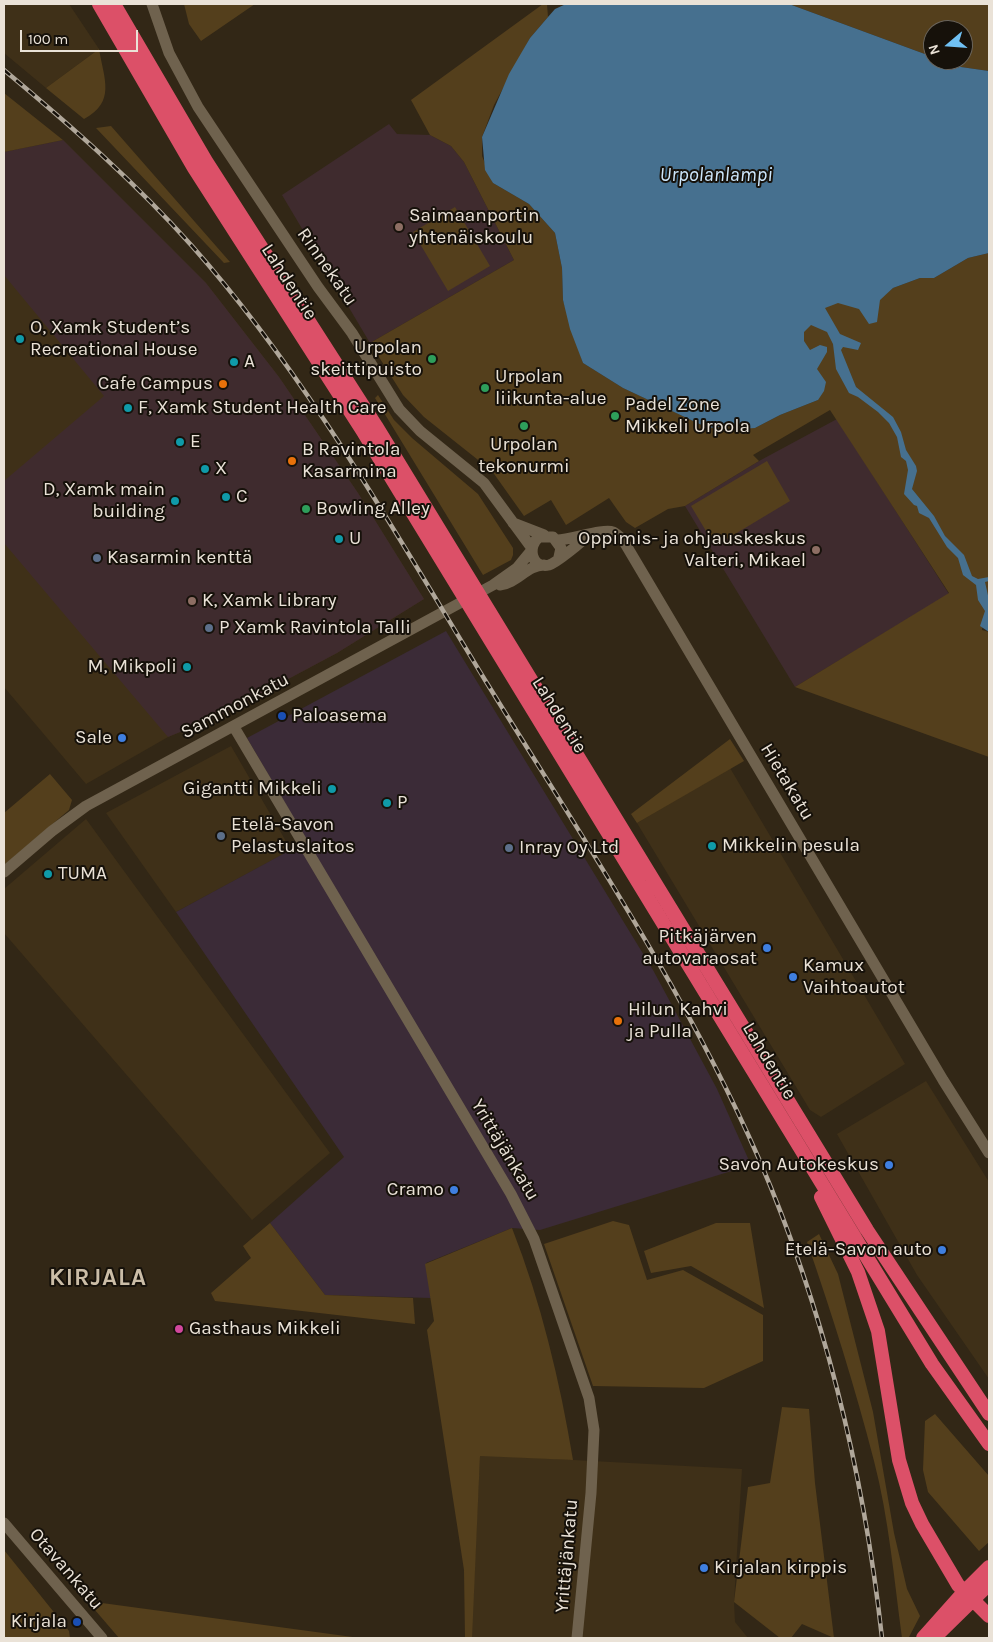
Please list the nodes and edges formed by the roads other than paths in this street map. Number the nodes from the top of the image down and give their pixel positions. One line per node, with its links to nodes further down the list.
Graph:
1 (99, 4): 11 (highway, Lahdentie)
2 (114, 4): 11 (highway, Lahdentie)
3 (152, 4): 4 (street, Rinnekatu)
4 (512, 522): 5 (street); 8 (street, Rinnekatu)
5 (544, 536): 7 (street); 8 (street)
6 (587, 536): 7 (street, Hietakatu); 9 (street, Hietakatu); 17 (street, Hietakatu)
7 (556, 540): 9 (street)
8 (531, 550): 10 (street); 12 (street, Sammonkatu)
9 (559, 557): 10 (street)
10 (544, 565): 12 (street, Sammonkatu)
11 (460, 578): 13 (highway, Lahdentie)
12 (493, 585): 14 (street, Sammonkatu)
13 (484, 618): 16 (highway, Lahdentie); 18 (highway, Lahdentie)
14 (234, 727): 15 (street, Sammonkatu); 26 (street, Yrittäjänkatu)
15 (4, 872)
16 (797, 1144): 19 (highway, Lahdentie); 23 (highway)
17 (989, 1153)
18 (989, 1414)
19 (989, 1444)
20 (4, 1523): 25 (street, Otavankatu)
21 (989, 1567): 23 (highway)
22 (989, 1584): 23 (highway)
23 (968, 1597): 24 (highway); 27 (highway); 28 (highway)
24 (989, 1616)
25 (102, 1638)
26 (577, 1638)
27 (923, 1638)
28 (934, 1638)

